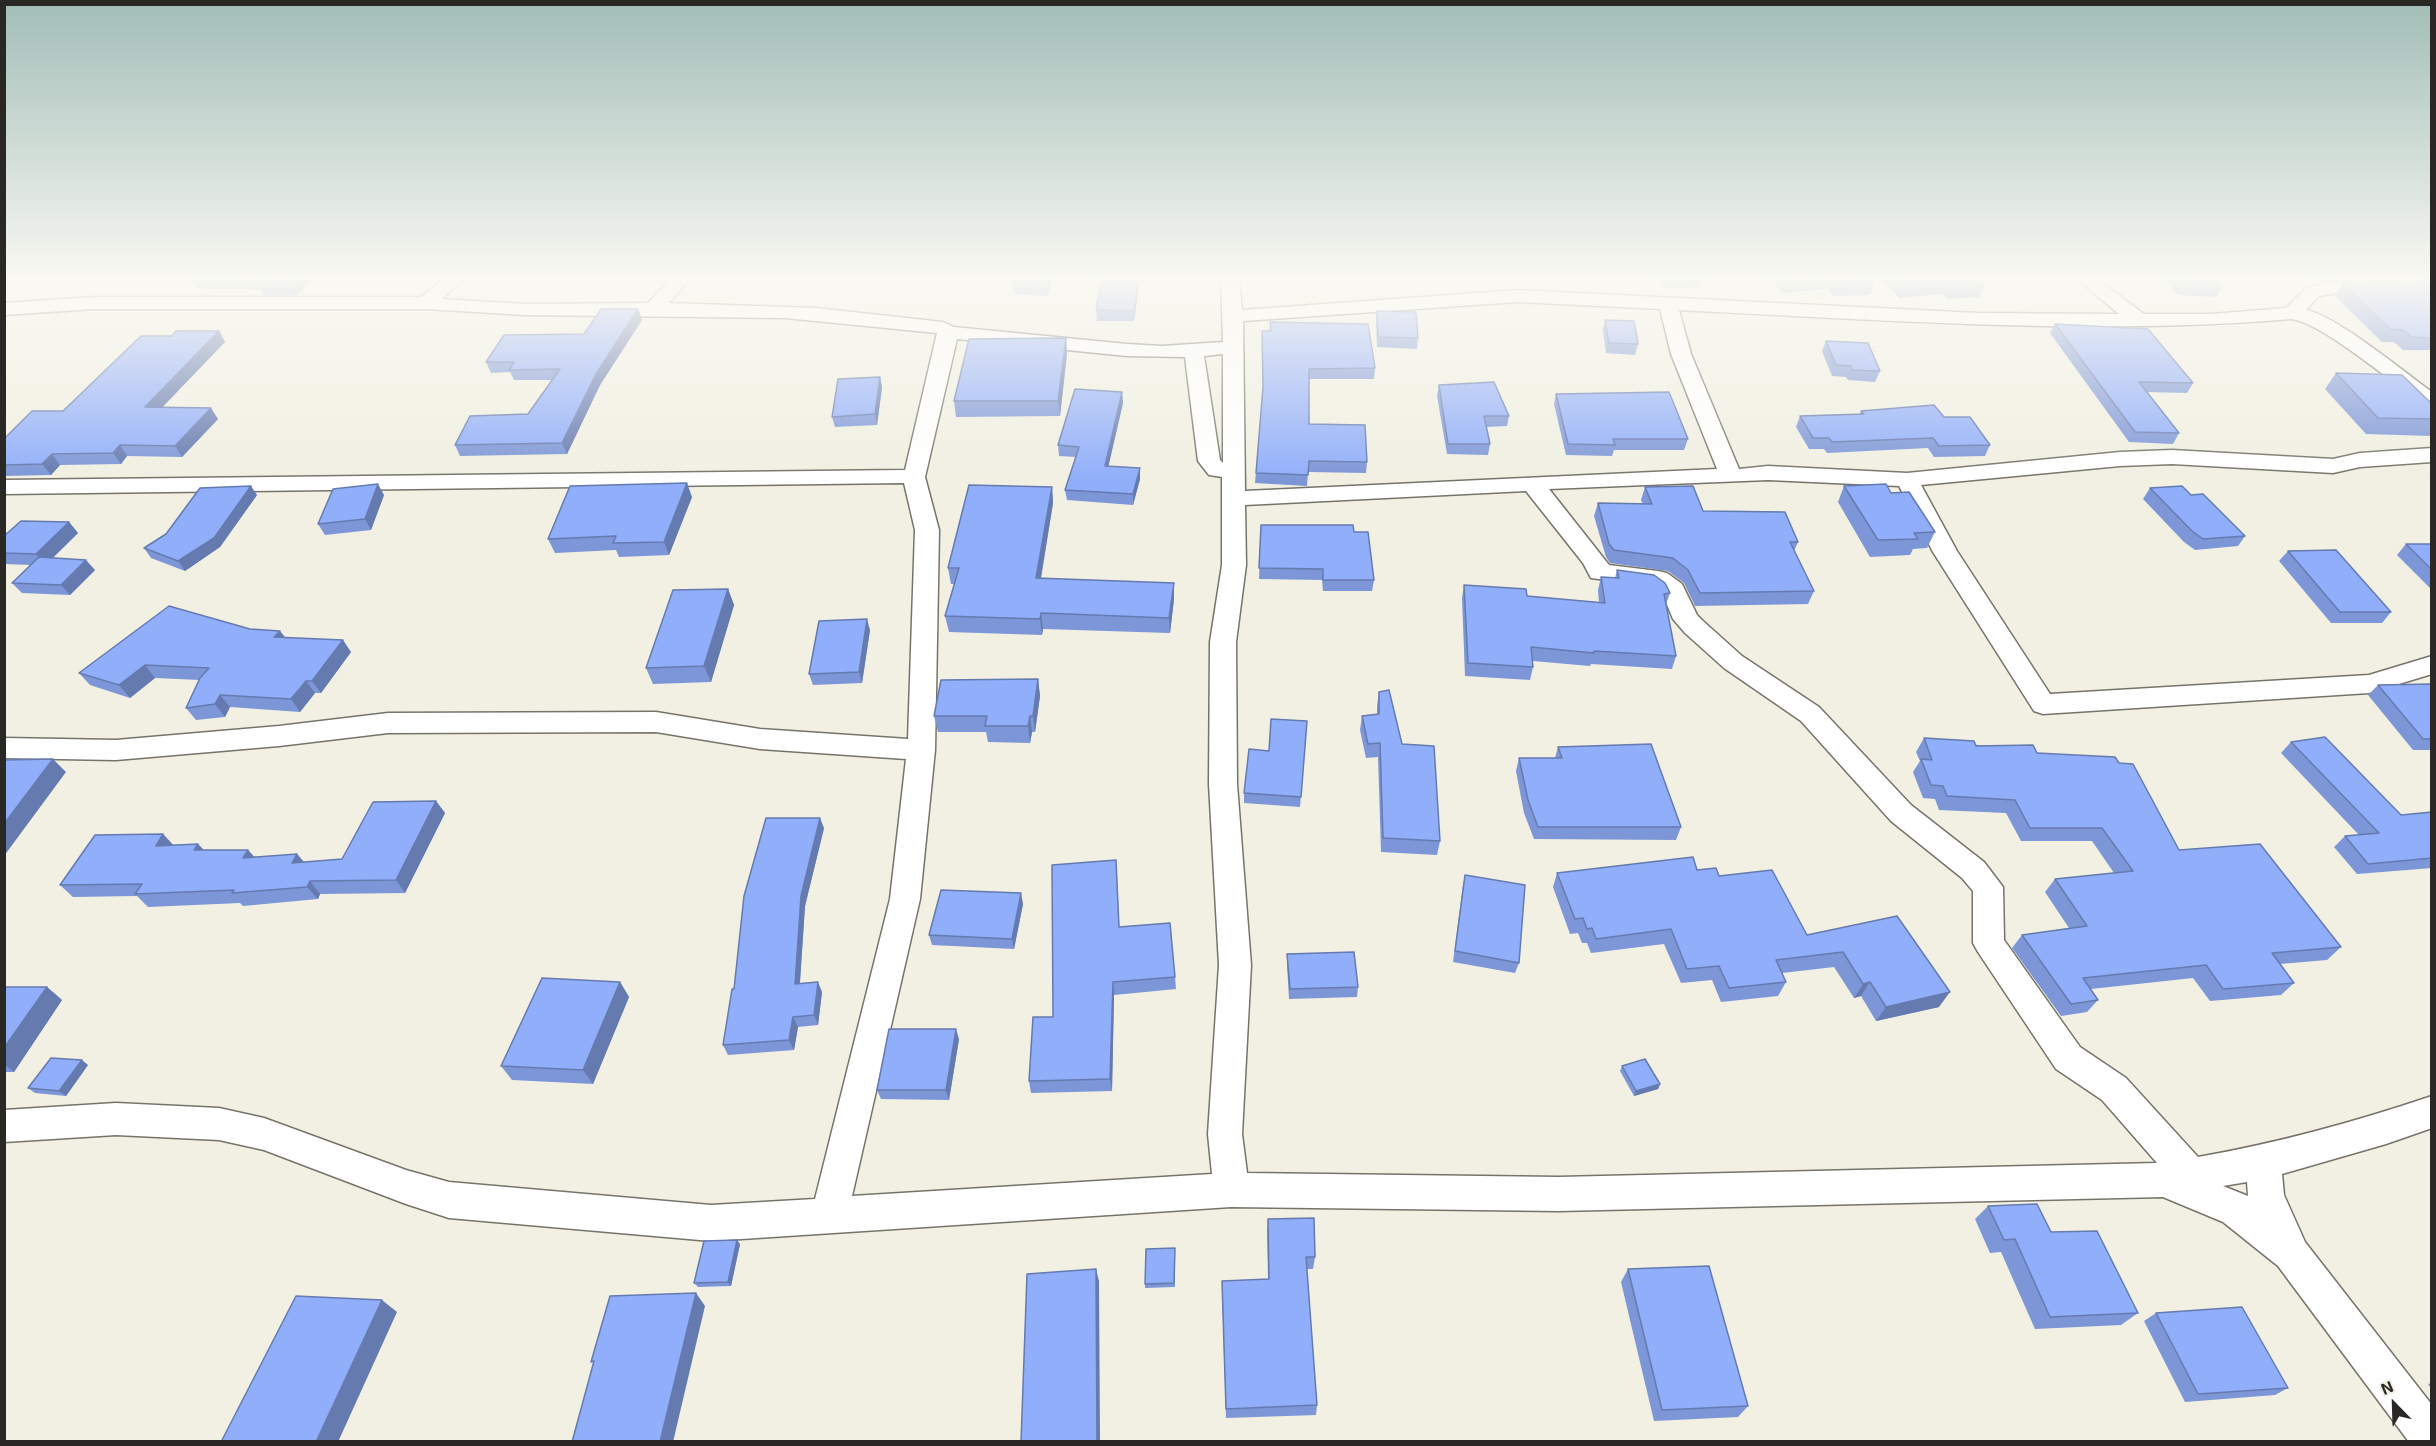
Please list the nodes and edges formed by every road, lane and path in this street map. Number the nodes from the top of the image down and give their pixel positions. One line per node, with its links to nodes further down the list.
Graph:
1 (946, 345): 9 (street)
2 (1076, 345): 6 (street)
3 (1679, 345): 10 (street)
4 (2353, 345): 7 (street)
5 (1233, 347): 6 (street); 13 (street)
6 (1194, 354): 13 (street)
7 (2432, 402)
8 (2432, 455): 11 (street)
9 (914, 477): 14 (street); 17 (street)
10 (1731, 477): 11 (street); 12 (street)
11 (1907, 480): 15 (street)
12 (1532, 483): 13 (street); 21 (street)
13 (1234, 485): 22 (street)
14 (4, 487)
15 (2432, 665)
16 (4, 748): 17 (street)
17 (921, 750): 23 (street)
18 (2432, 1112): 20 (street)
19 (4, 1126): 23 (street)
20 (2264, 1162): 21 (street); 24 (street)
21 (2178, 1178): 22 (street); 24 (street)
22 (1231, 1190): 23 (street)
23 (829, 1216)
24 (2292, 1255): 25 (street)
25 (2432, 1439)

